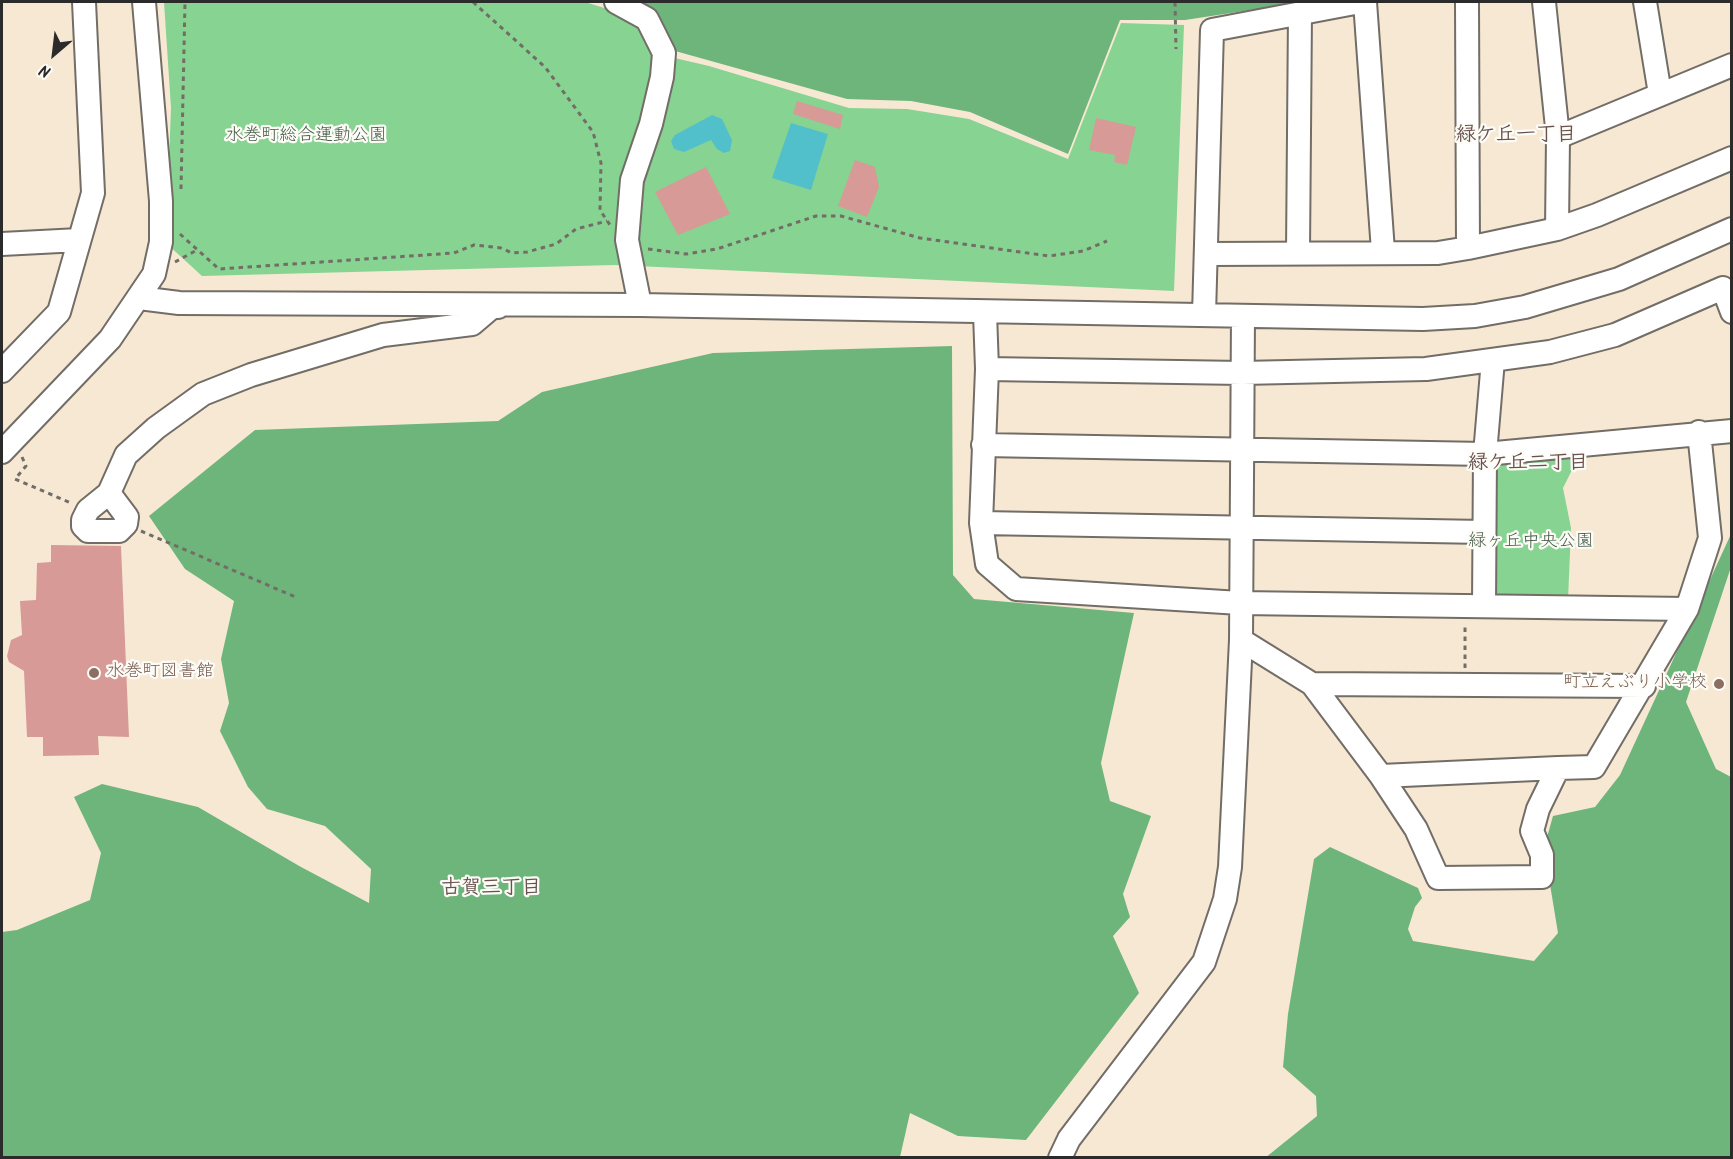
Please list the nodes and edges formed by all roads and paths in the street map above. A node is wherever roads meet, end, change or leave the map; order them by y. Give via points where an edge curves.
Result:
1 (84, 2) edge
2 (144, 2) edge
3 (185, 2) edge
4 (472, 2) edge
5 (616, 2) edge
6 (1176, 2) edge
7 (1360, 2) edge
8 (1365, 2) edge
9 (1467, 2) edge
10 (1544, 2) edge
11 (1645, 2) edge
12 (1300, 13) junction
13 (1176, 49) dead end
14 (1731, 65) edge
15 (1660, 94) junction
16 (1558, 137) junction
17 (1731, 158) edge
18 (180, 200) dead end
19 (607, 221) junction
20 (180, 223) dead end
21 (1557, 229) junction
22 (1731, 229) edge
23 (79, 240) junction
24 (628, 240) junction
25 (1107, 241) dead end
26 (2, 244) edge
27 (1468, 249) junction
28 (197, 250) junction
29 (1383, 251) junction
30 (1298, 252) junction
31 (1208, 254) junction
32 (169, 266) dead end
33 (1727, 287) edge
34 (140, 298) junction
35 (640, 305) junction
36 (512, 307) junction
37 (1731, 312) edge
38 (985, 313) junction
39 (1204, 315) junction
40 (1243, 316) junction
41 (1493, 360) junction
42 (987, 369) junction
43 (2, 371) edge
44 (1242, 373) junction
45 (1731, 431) edge
46 (1699, 432) junction
47 (983, 446) junction
48 (1240, 450) junction
49 (10, 452) edge
50 (1485, 454) junction
51 (109, 493) junction
52 (88, 510) junction
53 (981, 523) junction
54 (126, 524) junction
55 (1242, 527) junction
56 (1484, 532) junction
57 (298, 598) dead end
58 (1240, 603) junction
59 (1474, 607) junction
60 (1687, 609) junction
61 (1241, 640) junction
62 (1312, 684) junction
63 (1464, 685) junction
64 (1644, 686) junction
65 (1558, 768) junction
66 (1382, 776) junction
67 (1060, 1158) edge

1 - 23 street via 93,194
2 - 34 street via 161,231 154,274
3 - 18 path
4 - 19 path via 545,67 593,132 601,163 600,210
5 - 24 street via 646,19 664,53 651,124 632,180
6 - 13 path
7 - 12 street
8 - 29 street
9 - 27 street
10 - 16 street
11 - 15 street
12 - 30 street
12 - 31 street via 1212,30
14 - 15 street
15 - 16 street
16 - 21 street
17 - 21 street via 1597,216
19 - 24 path
19 - 28 path via 576,229 556,244 512,253 474,245 454,253 219,269
20 - 28 path via 180,235
21 - 27 street
22 - 40 street via 1619,279 1525,307 1475,316
23 - 26 street
23 - 43 street via 59,312
24 - 25 path via 654,251 686,254 745,241 816,216 841,216 920,238 1049,256 1083,251
24 - 35 street
27 - 29 street via 1438,253
28 - 32 path
29 - 30 street
30 - 31 street
31 - 39 street
33 - 37 street
33 - 41 street via 1615,335 1550,352
34 - 36 street via 179,303
34 - 49 street via 110,339
35 - 36 street
35 - 38 street
36 - 51 street via 492,307 472,324 383,335 251,375 203,394 126,455
38 - 39 street
38 - 42 street
39 - 40 street
40 - 44 street
41 - 44 street via 1426,369
41 - 50 street
42 - 44 street
42 - 47 street
44 - 48 street
45 - 46 street
46 - 50 street
46 - 60 street via 1710,538
47 - 48 street
47 - 53 street
48 - 50 street
48 - 55 street
49 - 52 path via 26,466 15,479
50 - 56 street
51 - 52 street
51 - 54 street via 127,517
52 - 54 street via 83,526 88,531 119,531
53 - 55 street
53 - 58 street via 987,564 1016,589
54 - 57 path
55 - 56 street
55 - 58 street
56 - 59 street
58 - 59 street
58 - 61 street
59 - 60 street
59 - 63 path
60 - 64 street
61 - 62 street
61 - 67 street via 1230,867 1216,929 1204,962 1069,1139
62 - 63 street
62 - 66 street
63 - 64 street
64 - 65 street via 1594,767
65 - 66 street
65 - 66 street via 1532,831 1542,855 1542,878 1438,878 1416,829

